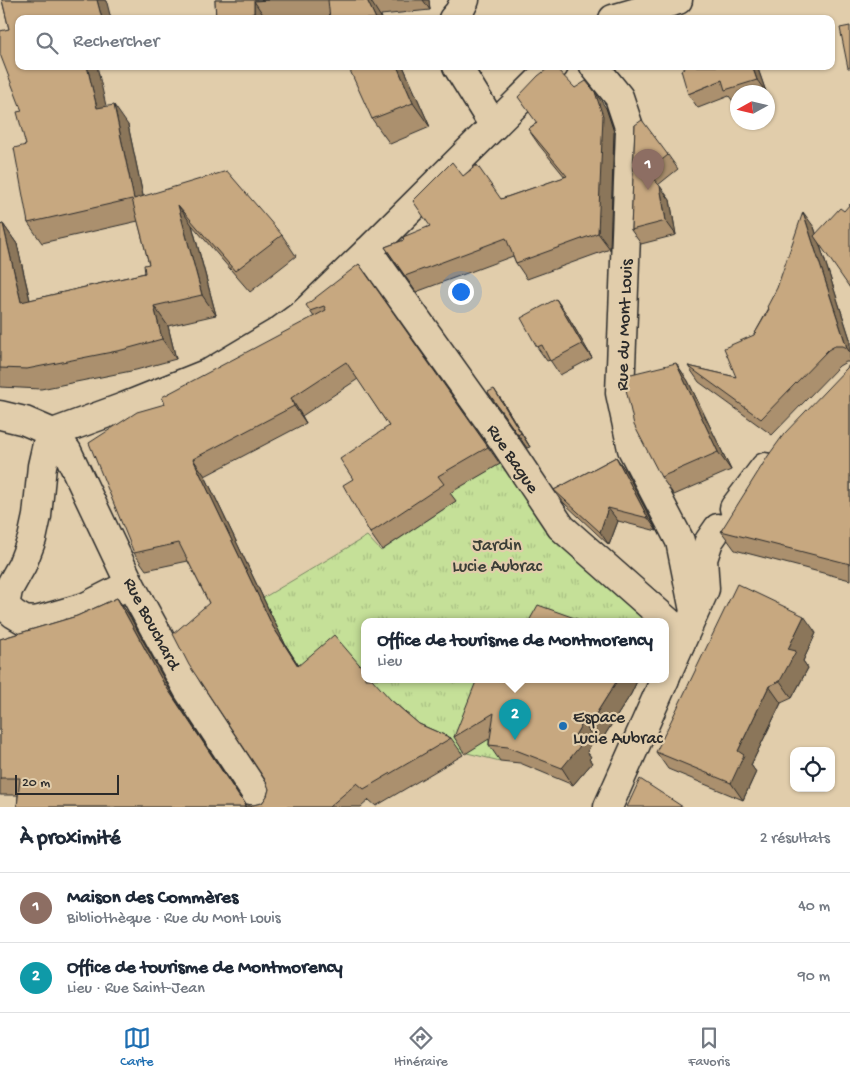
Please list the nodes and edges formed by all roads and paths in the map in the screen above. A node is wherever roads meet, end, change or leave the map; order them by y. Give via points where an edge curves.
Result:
1 (465, 0) edge
2 (678, 0) edge
3 (456, 15) edge
4 (627, 15) edge
5 (459, 70) edge
6 (550, 70) edge
7 (597, 70) edge
8 (494, 126) junction
9 (368, 251) junction
10 (0, 415) edge
11 (53, 433) junction
12 (783, 447) edge
13 (130, 584) junction
14 (699, 600) junction
15 (4, 612) edge
16 (664, 618) edge
17 (669, 622) edge
18 (680, 644) junction
19 (669, 669) edge
20 (663, 683) edge
21 (265, 807) edge
22 (608, 807) edge

1 - 3 street
2 - 4 street
5 - 8 street
6 - 8 street
7 - 14 street, Rue du Mont Louis via 620,97 630,130 620,393 625,422 632,449 680,541
8 - 9 street
9 - 11 street via 304,313 211,372
9 - 16 street, Rue Bague via 561,527
10 - 11 street
11 - 13 street, Rue Bouchard via 67,450
11 - 15 street via 42,466 32,539 8,590
12 - 14 street via 709,541
13 - 15 street via 85,607 36,621
13 - 21 street, Rue Bouchard via 188,690
14 - 18 street
17 - 18 street, Rue Bague
18 - 19 street
20 - 22 street

